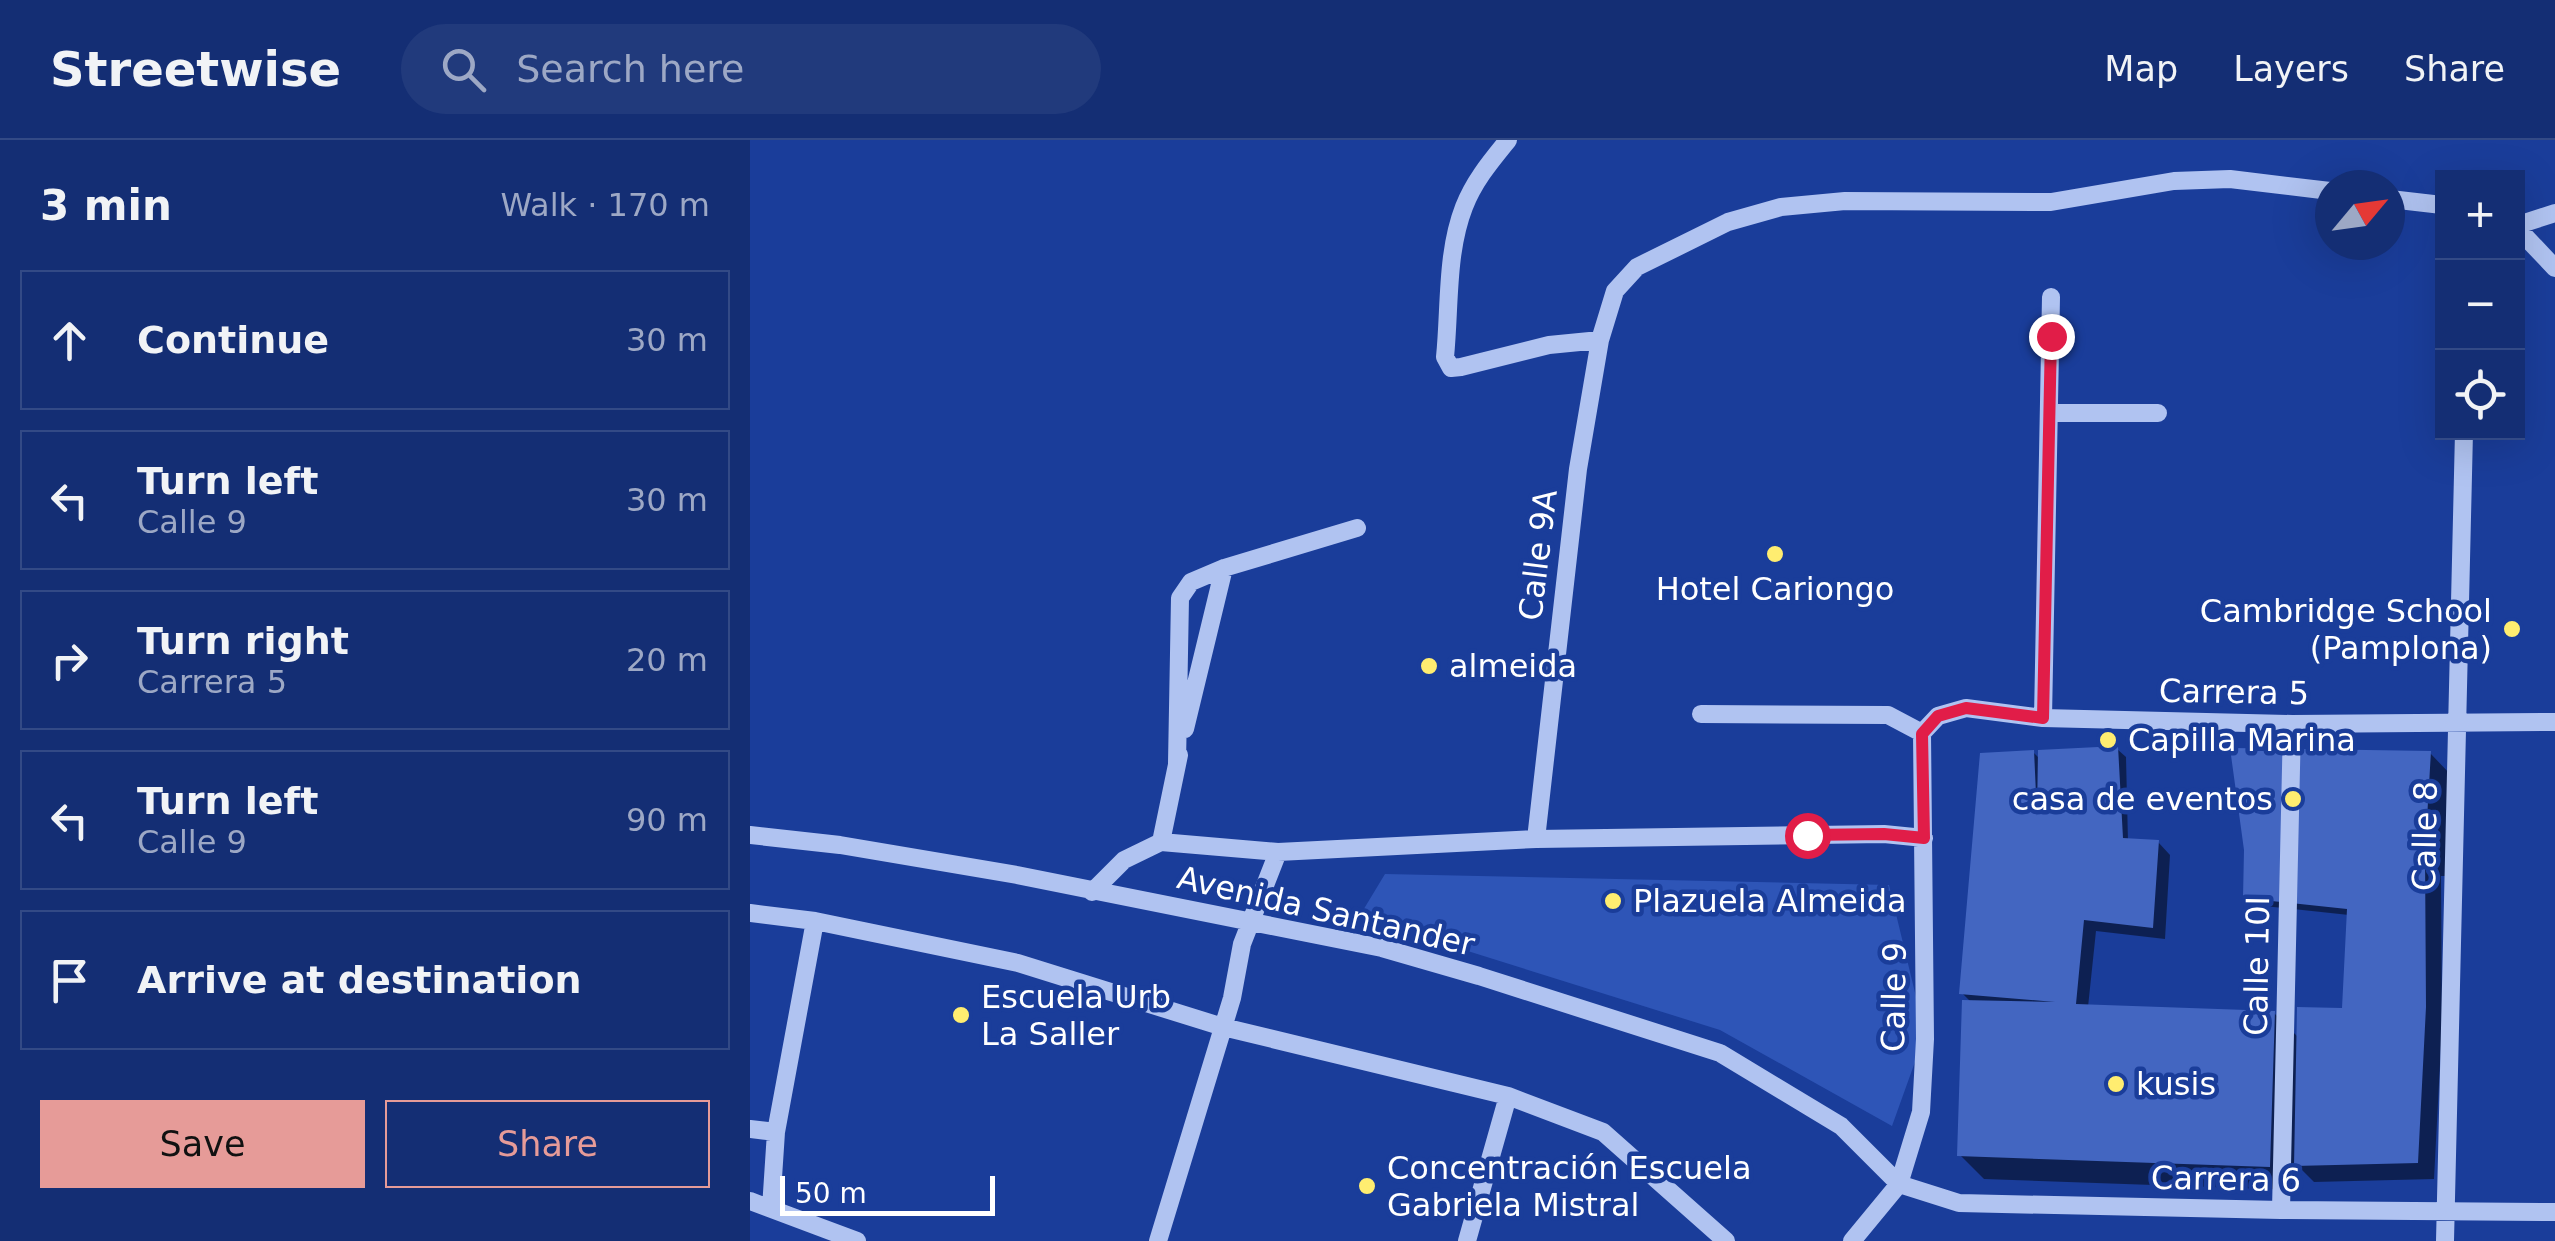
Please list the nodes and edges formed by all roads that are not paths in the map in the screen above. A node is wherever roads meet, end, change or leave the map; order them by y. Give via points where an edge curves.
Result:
1 (1508, 140) edge
2 (2315, 189) edge
3 (2405, 201) edge
4 (2435, 204) edge
5 (2555, 213) edge
6 (2525, 224) edge
7 (2525, 235) edge
8 (2555, 268) edge
9 (2052, 297) dead end
10 (1600, 340) junction
11 (2050, 412) junction
12 (2158, 413) dead end
13 (2464, 440) edge
14 (1357, 528) dead end
15 (1224, 568) junction
16 (1700, 714) dead end
17 (2043, 718) junction
18 (2555, 722) edge
19 (2457, 723) junction
20 (2292, 724) junction
21 (1922, 734) junction
22 (1177, 763) junction
23 (750, 834) edge
24 (1924, 838) junction
25 (1536, 839) junction
26 (1161, 842) junction
27 (1278, 852) junction
28 (1092, 892) junction
29 (750, 913) edge
30 (814, 921) junction
31 (1251, 922) junction
32 (1223, 1026) junction
33 (1508, 1096) junction
34 (750, 1128) edge
35 (776, 1132) junction
36 (1899, 1184) junction
37 (750, 1201) edge
38 (771, 1208) junction
39 (2280, 1210) junction
40 (2447, 1211) junction
41 (2555, 1212) edge
42 (857, 1241) edge
43 (1158, 1241) edge
44 (1468, 1241) edge
45 (1726, 1241) edge
46 (1852, 1241) edge
47 (2445, 1241) edge

1 - 10 street via 1463,209 1444,357 1452,368
2 - 10 street, Calle 9A via 2230,179 2174,181 2051,202 1845,201 1781,208 1728,222 1638,267 1616,291
3 - 4 street
5 - 6 street
7 - 8 street
9 - 11 street
10 - 25 street, Calle 9A via 1578,469
11 - 12 street
11 - 17 street
13 - 19 street, Calle 8
14 - 15 street
15 - 22 street
15 - 22 street via 1192,582 1180,598
16 - 21 street via 1888,714
17 - 20 street, Carrera 5
17 - 21 street, Carrera 5 via 1966,708 1938,716
18 - 19 street, Carrera 5
19 - 20 street, Carrera 5
19 - 40 street, Calle 8
20 - 39 street, Calle 10I
21 - 24 street, Calle 9
22 - 26 street
23 - 28 street, Avenida Santander via 1018,874
24 - 25 street
24 - 36 street, Calle 9 via 1921,1112
25 - 27 street
26 - 27 street
26 - 28 street via 1124,860
27 - 31 street
28 - 31 street, Avenida Santander
29 - 30 street
30 - 32 street via 1018,964
30 - 35 street
31 - 32 street
31 - 36 street, Avenida Santander via 1382,948 1720,1054 1841,1126
32 - 33 street
32 - 43 street
33 - 44 street
33 - 45 street via 1602,1132
34 - 35 street
35 - 38 street
36 - 39 street, Carrera 6 via 1959,1202
36 - 46 street, Calle 9
37 - 38 street
38 - 42 street
39 - 40 street, Carrera 6
40 - 41 street, Carrera 6
40 - 47 street, Calle 8

